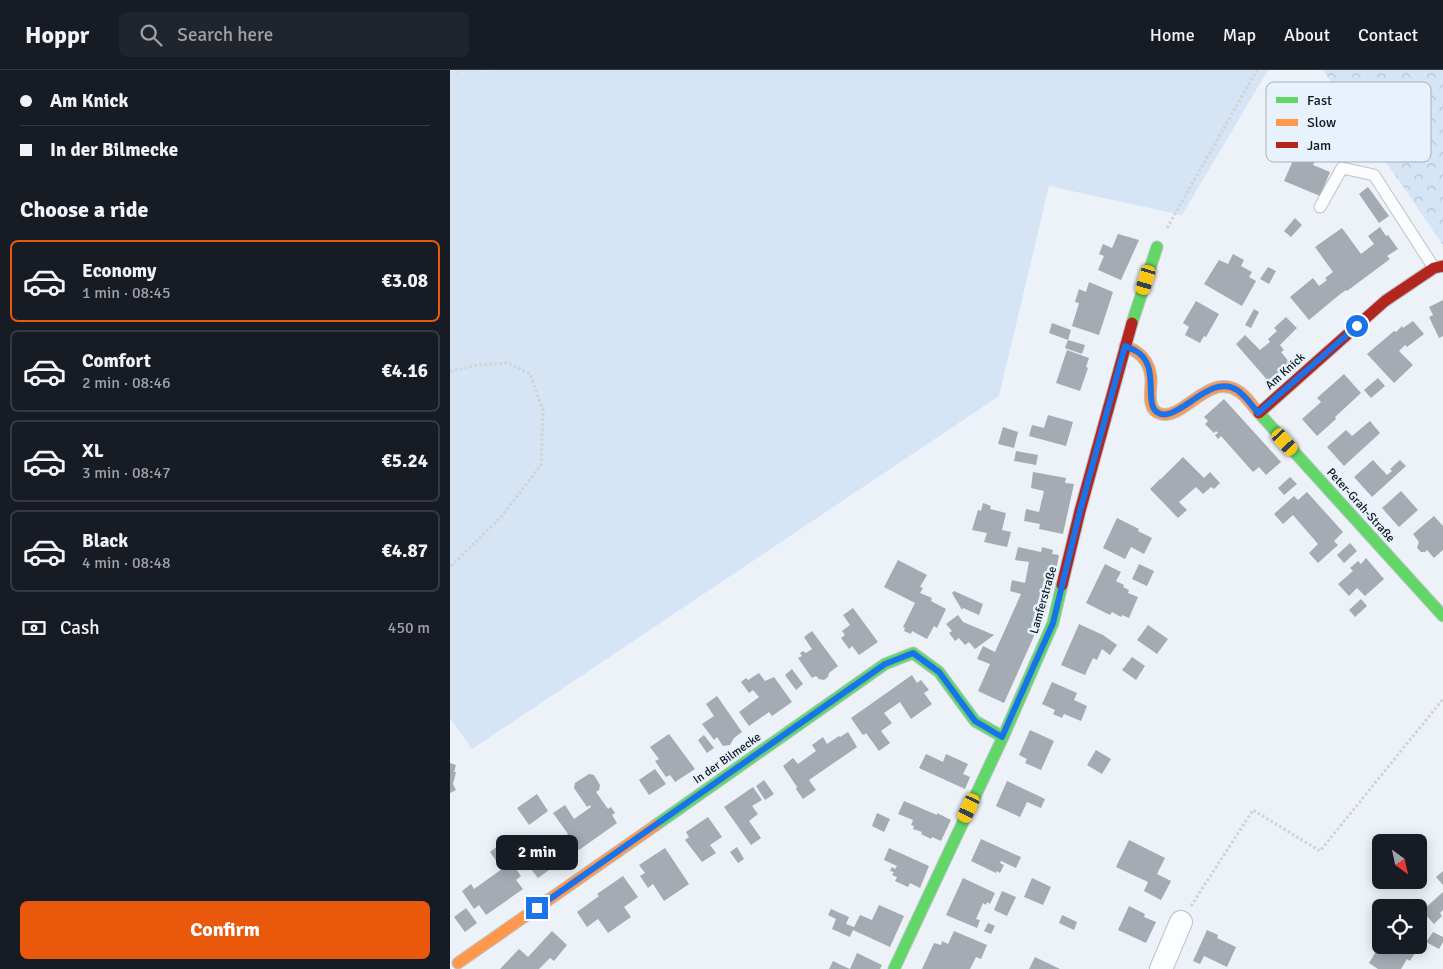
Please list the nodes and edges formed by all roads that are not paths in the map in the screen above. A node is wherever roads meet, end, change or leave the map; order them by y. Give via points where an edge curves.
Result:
1 (1320, 206) dead end
2 (1157, 247) road end
3 (1438, 267) edge
4 (1125, 346) junction
5 (1258, 413) junction
6 (1443, 616) edge
7 (1002, 737) junction
8 (1181, 922) road end
9 (457, 962) edge
10 (894, 969) edge
11 (1161, 969) edge

1 - 3 lane via 1342,168 1374,175
2 - 4 street, Lamferstraße
3 - 5 street, Am Knick via 1385,301
4 - 5 street via 1136,350 1146,362 1154,411 1170,414 1213,388 1224,386 1236,389
4 - 7 street, Lamferstraße via 1053,623
5 - 6 street, Peter-Grah-Straße
7 - 9 street, In der Bilmecke via 975,721 939,672 913,653 885,664
7 - 10 street, Lamferstraße
8 - 11 street

